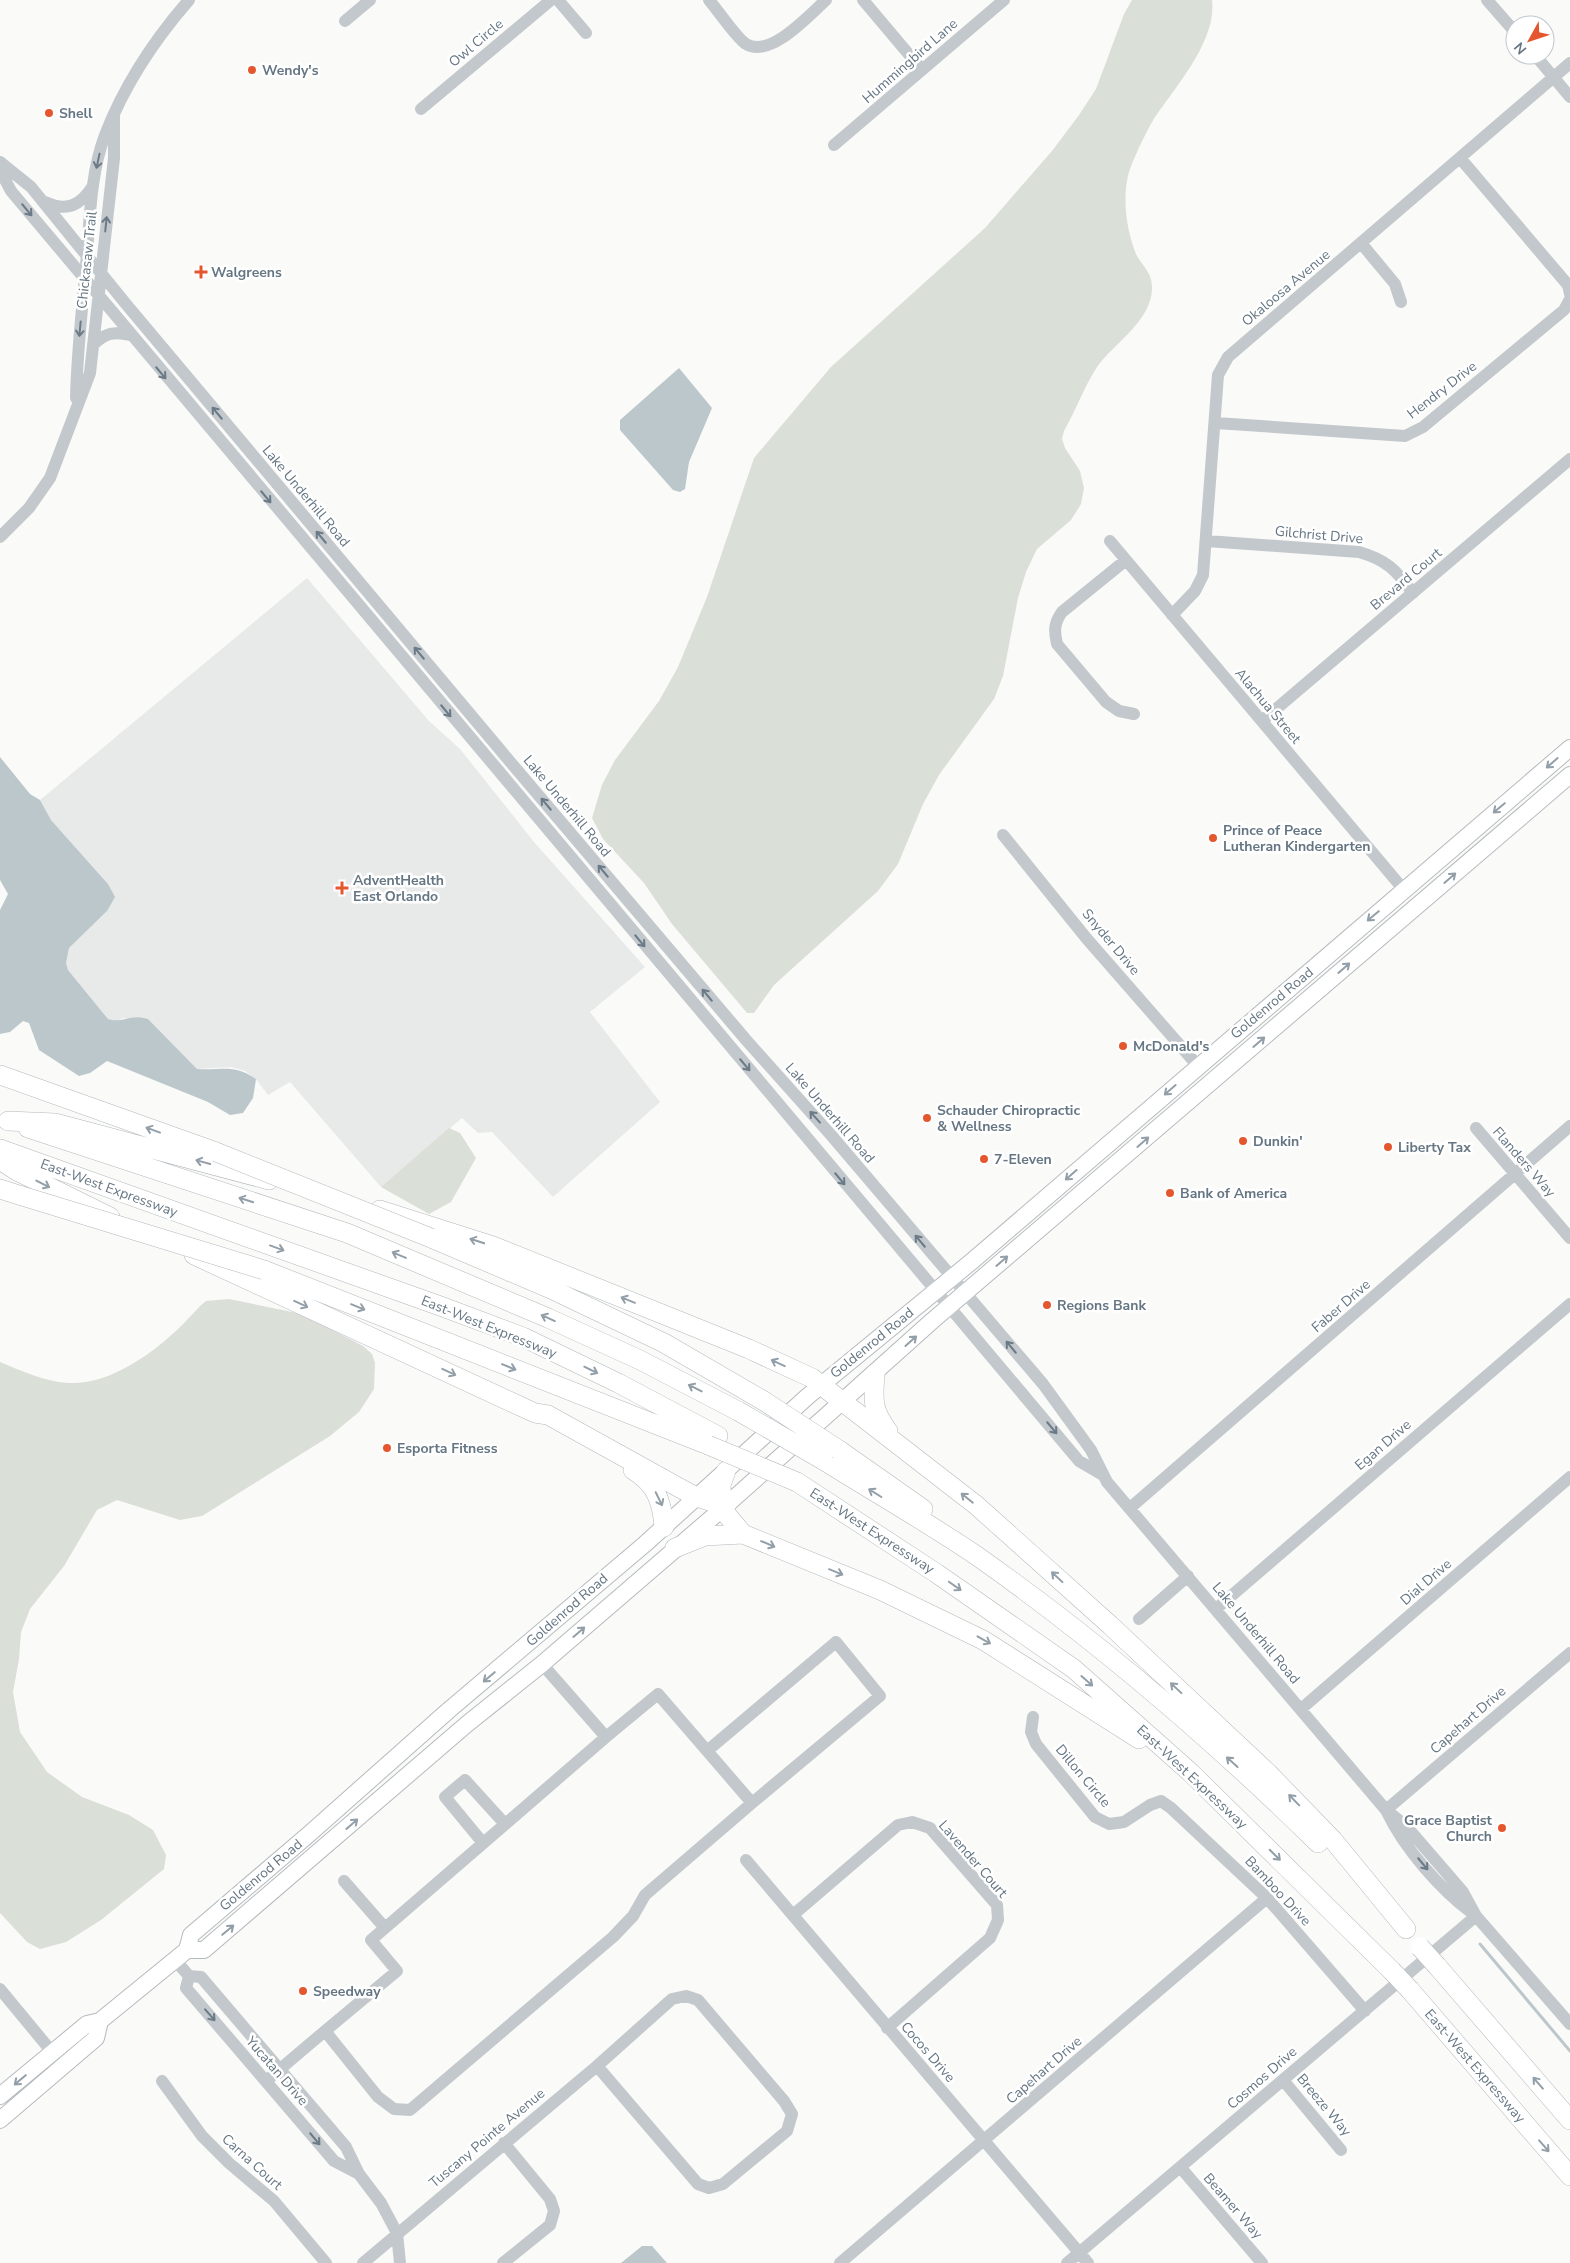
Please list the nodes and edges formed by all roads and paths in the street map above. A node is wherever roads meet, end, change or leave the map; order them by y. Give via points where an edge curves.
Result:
1 (189, 0) edge
2 (370, 0) edge
3 (551, 0) edge
4 (558, 0) edge
5 (709, 0) edge
6 (826, 0) edge
7 (863, 0) edge
8 (1004, 0) edge
9 (1488, 0) edge
10 (1505, 20) edge
11 (345, 21) dead end
12 (586, 33) dead end
13 (1570, 63) edge
14 (1544, 65) edge
15 (922, 70) junction
16 (1554, 77) junction
17 (1570, 97) edge
18 (421, 109) dead end
19 (114, 116) junction
20 (834, 145) dead end
21 (1460, 158) junction
22 (0, 162) edge
23 (0, 170) edge
24 (93, 186) junction
25 (43, 202) junction
26 (1361, 243) junction
27 (87, 255) junction
28 (101, 273) junction
29 (84, 280) junction
30 (1570, 294) edge
31 (98, 298) junction
32 (1570, 298) edge
33 (1401, 302) dead end
34 (130, 335) junction
35 (93, 345) junction
36 (76, 404) junction
37 (1216, 423) junction
38 (1570, 459) edge
39 (0, 537) edge
40 (1207, 541) junction
41 (1110, 542) dead end
42 (316, 557) junction
43 (1126, 560) junction
44 (352, 574) junction
45 (1413, 593) junction
46 (1172, 615) junction
47 (403, 660) junction
48 (442, 680) junction
49 (1134, 714) dead end
50 (1262, 721) junction
51 (1570, 748) edge
52 (1570, 775) edge
53 (1003, 835) dead end
54 (1463, 839) junction
55 (617, 888) junction
56 (1404, 890) junction
57 (600, 893) junction
58 (1428, 896) junction
59 (609, 904) junction
60 (1373, 944) junction
61 (1276, 1000) junction
62 (1234, 1063) junction
63 (1198, 1066) junction
64 (0, 1075) edge
65 (1169, 1119) junction
66 (4, 1120) edge
67 (1570, 1126) edge
68 (1476, 1128) dead end
69 (0, 1149) edge
70 (0, 1160) edge
71 (1515, 1174) junction
72 (0, 1188) edge
73 (1570, 1238) edge
74 (952, 1278) junction
75 (935, 1292) junction
76 (965, 1293) junction
77 (1570, 1304) edge
78 (949, 1307) junction
79 (875, 1374) junction
80 (821, 1385) junction
81 (842, 1402) junction
82 (535, 1413) junction
83 (894, 1440) junction
84 (713, 1441) junction
85 (831, 1455) junction
86 (726, 1470) junction
87 (1102, 1475) junction
88 (1570, 1477) edge
89 (696, 1497) junction
90 (724, 1505) junction
91 (1130, 1508) junction
92 (664, 1526) junction
93 (743, 1534) junction
94 (675, 1548) junction
95 (1188, 1576) junction
96 (1216, 1609) junction
97 (1139, 1619) dead end
98 (554, 1621) junction
99 (526, 1645) junction
100 (1570, 1653) edge
101 (542, 1664) junction
102 (508, 1691) junction
103 (1301, 1709) junction
104 (1033, 1717) dead end
105 (606, 1737) junction
106 (707, 1751) junction
107 (1190, 1772) junction
108 (1161, 1801) joint
109 (752, 1803) junction
110 (1386, 1810) junction
111 (505, 1824) junction
112 (483, 1843) junction
113 (746, 1860) dead end
114 (344, 1881) dead end
115 (1266, 1898) junction
116 (793, 1914) junction
117 (1476, 1916) junction
118 (385, 1928) junction
119 (1406, 1928) junction
120 (181, 1955) junction
121 (189, 1976) junction
122 (0, 1989) edge
123 (1365, 2011) junction
124 (100, 2021) junction
125 (1570, 2024) edge
126 (887, 2028) junction
127 (325, 2031) junction
128 (77, 2032) junction
129 (52, 2052) junction
130 (597, 2066) junction
131 (280, 2070) junction
132 (1283, 2080) junction
133 (162, 2081) dead end
134 (266, 2081) junction
135 (42, 2085) junction
136 (0, 2096) edge
137 (0, 2120) edge
138 (1570, 2120) edge
139 (985, 2140) junction
140 (504, 2143) junction
141 (1341, 2150) dead end
142 (1181, 2168) junction
143 (359, 2174) junction
144 (1570, 2176) edge
145 (397, 2233) junction
146 (1079, 2253) junction
147 (326, 2263) edge
148 (363, 2263) edge
149 (400, 2263) edge
150 (503, 2263) edge
151 (840, 2263) edge
152 (1067, 2263) edge
153 (1088, 2263) edge
154 (1262, 2263) edge

1 - 19 street, Chickasaw Trail via 148,52
2 - 11 street
3 - 18 street, Owl Circle
4 - 12 street
5 - 6 street via 746,44 759,48 775,44
7 - 15 street
8 - 15 street, Hummingbird Lane
9 - 10 street
13 - 16 street, Okaloosa Avenue
14 - 16 street
15 - 20 street, Hummingbird Lane
16 - 17 street
16 - 21 street, Okaloosa Avenue
19 -> 24 street, Chickasaw Trail via 105,135
28 -> 19 street, Chickasaw Trail via 114,158
21 - 26 street, Okaloosa Avenue
21 - 30 street via 1568,285
22 - 25 street, Lake Underhill Road via 32,187
23 -> 29 street, Lake Underhill Road via 11,192
24 - 25 street via 75,206 60,207
24 - 27 street, Chickasaw Trail
25 - 27 street, Lake Underhill Road
26 - 33 street via 1395,284
26 - 37 street, Okaloosa Avenue via 1228,357 1218,375
27 - 28 street, Lake Underhill Road
27 - 29 street, Chickasaw Trail
28 - 31 street, Chickasaw Trail
44 -> 28 street, Lake Underhill Road
29 - 31 street, Lake Underhill Road
29 -> 36 street, Chickasaw Trail
31 - 34 street, Lake Underhill Road
31 - 35 street, Chickasaw Trail
32 - 37 street, Hendry Drive via 1564,310 1423,427 1405,436
34 - 35 street via 106,334
34 -> 42 street, Lake Underhill Road
35 - 36 street, Chickasaw Trail via 90,372
36 - 39 street, Chickasaw Trail via 62,449 43,490
37 - 40 street, Okaloosa Avenue
38 - 45 street, Brevard Court
40 - 45 street, Gilchrist Drive via 1359,552 1380,558
40 - 46 street, Okaloosa Avenue via 1204,575 1195,591
41 - 43 street, Alachua Street
42 - 44 street via 332,561
42 - 47 street, Lake Underhill Road
43 - 46 street, Alachua Street
43 - 49 street via 1062,612 1054,633 1057,644 1106,702
48 -> 44 street, Lake Underhill Road
45 - 50 street, Brevard Court
46 - 50 street, Alachua Street
47 - 48 street
47 -> 57 street, Lake Underhill Road
55 -> 48 street, Lake Underhill Road
50 - 56 street, Alachua Street
51 -> 54 main road, Goldenrod Road
58 -> 52 main road, Goldenrod Road
53 - 63 street, Snyder Drive
54 - 56 main road, Goldenrod Road
54 - 58 main road via 1450,861 1430,879 1426,888
55 - 57 street
55 - 59 street
74 -> 55 street, Lake Underhill Road
56 - 60 main road via 1399,912 1384,924
56 -> 61 main road, Goldenrod Road
57 - 59 street, Lake Underhill Road
58 - 60 main road, Goldenrod Road
59 -> 75 street, Lake Underhill Road
62 -> 60 main road, Goldenrod Road
61 - 62 main road via 1278,1009 1239,1042
61 - 63 main road, Goldenrod Road
62 - 65 main road, Goldenrod Road
63 - 65 main road via 1194,1088 1179,1100
63 -> 74 main road, Goldenrod Road
85 -> 64 highway, bridge via 764,1401 664,1343 551,1289 216,1152
76 -> 65 main road, Goldenrod Road
80 -> 66 highway via 749,1349 483,1243 400,1216 56,1123
85 -> 66 highway, bridge via 640,1360 347,1233
67 - 71 street, Faber Drive
68 - 71 street, Flanders Way
69 -> 84 highway, East-West Expressway via 523,1337 618,1383
70 -> 82 highway via 91,1208
71 - 73 street, Flanders Way
71 - 91 street, Faber Drive
72 -> 84 highway, bridge via 264,1270
74 - 75 main road, Goldenrod Road
74 - 76 street, Lake Underhill Road
75 - 78 street, Lake Underhill Road
75 - 80 main road, Goldenrod Road
76 - 78 main road, Goldenrod Road
87 -> 76 street, Lake Underhill Road via 1091,1450 1068,1417
77 - 96 street, Egan Drive
79 -> 78 main road, Goldenrod Road
78 -> 87 street, Lake Underhill Road via 1079,1461
79 - 81 main road, Goldenrod Road
79 - 83 highway via 875,1412
80 - 81 highway
80 - 86 main road, Goldenrod Road
81 - 83 highway
81 - 90 main road, Goldenrod Road
82 - 89 highway via 548,1415
82 -> 92 highway via 645,1477 662,1504
119 -> 83 highway via 1333,1840 1269,1774 1048,1568
84 -> 107 highway, East-West Expressway, bridge via 797,1482 936,1573 1074,1669
119 -> 85 highway via 1268,1794 1144,1684 976,1556
86 - 89 main road, Goldenrod Road
86 - 90 highway via 721,1485
87 - 91 street, Lake Underhill Road
88 - 103 street, Dial Drive
89 - 90 highway
89 - 92 main road, Goldenrod Road
90 - 93 highway
90 - 94 main road, Goldenrod Road
91 - 95 street, Lake Underhill Road
92 - 98 main road, Goldenrod Road
93 - 94 highway via 705,1536
93 -> 107 highway via 880,1590 983,1640
101 -> 94 main road, Goldenrod Road
95 - 96 street, Lake Underhill Road
95 - 97 street
96 - 103 street, Lake Underhill Road
98 - 99 main road, Goldenrod Road
98 - 101 main road via 540,1648
99 - 102 main road via 526,1656 510,1679
99 -> 120 main road, Goldenrod Road via 191,1935
100 - 110 street, Capehart Drive
101 - 102 main road, Goldenrod Road
101 - 105 street
120 -> 102 main road, Goldenrod Road via 204,1950
103 - 110 street, Lake Underhill Road
104 - 108 street, Dillon Circle via 1031,1732 1036,1744 1095,1817 1109,1824 1124,1822 1150,1804
105 - 106 street via 658,1694
105 - 111 street
106 - 109 street
106 - 109 street via 836,1642 880,1696
107 -> 144 highway, East-West Expressway, bridge via 1410,1990
108 - 115 street, Bamboo Drive
109 - 127 street via 645,1895 633,1916 613,1938 410,2110 394,2109 378,2097
110 - 117 street, Lake Underhill Road via 1397,1834 1453,1899
111 - 112 street
111 - 112 street via 466,1780 445,1797
112 - 118 street
113 - 116 street, Cocos Drive
114 - 118 street
115 - 123 street, Bamboo Drive
115 - 139 street, Capehart Drive
116 - 126 street, Cocos Drive
116 - 126 street, Lavender Court via 898,1826 912,1822 930,1828 997,1905 998,1920 990,1938
117 - 123 street, Cosmos Drive
117 - 125 street, Lake Underhill Road
118 - 127 street via 372,1940 397,1971
138 -> 119 highway, bridge
120 - 121 street, Yucatan Drive
120 - 124 main road, Goldenrod Road
121 - 131 street, Yucatan Drive via 201,1977
121 -> 134 street, Yucatan Drive via 186,1988
122 - 129 street
123 - 132 street, Cosmos Drive
124 - 128 main road, Goldenrod Road via 87,2024
124 - 135 main road, Goldenrod Road via 96,2038
126 - 139 street, Cocos Drive
127 - 131 street
128 - 129 main road, Goldenrod Road
128 - 135 main road via 74,2047 44,2072 40,2080
129 -> 136 main road, Goldenrod Road
130 - 130 street, Tuscany Pointe Avenue via 672,1999 686,1996 698,2000 792,2114 787,2131 723,2184 710,2188 698,2184
130 - 140 street, Tuscany Pointe Avenue
131 - 134 street
131 - 143 street, Yucatan Drive via 346,2147
132 - 141 street, Breeze Way
132 - 142 street, Cosmos Drive
133 - 147 street, Carna Court via 202,2136 274,2201
134 -> 143 street, Yucatan Drive via 334,2161
135 - 137 main road, Goldenrod Road
139 - 146 street, Cocos Drive
139 - 151 street, Capehart Drive
140 - 145 street, Tuscany Pointe Avenue
140 - 150 street via 550,2199 554,2211 550,2226
142 - 146 street, Cosmos Drive
142 - 154 street, Beamer Way
143 - 145 street, Yucatan Drive via 381,2203
145 - 148 street, Tuscany Pointe Avenue
145 - 149 street, Yucatan Drive
146 - 152 street, Cosmos Drive
146 - 153 street, Cocos Drive

